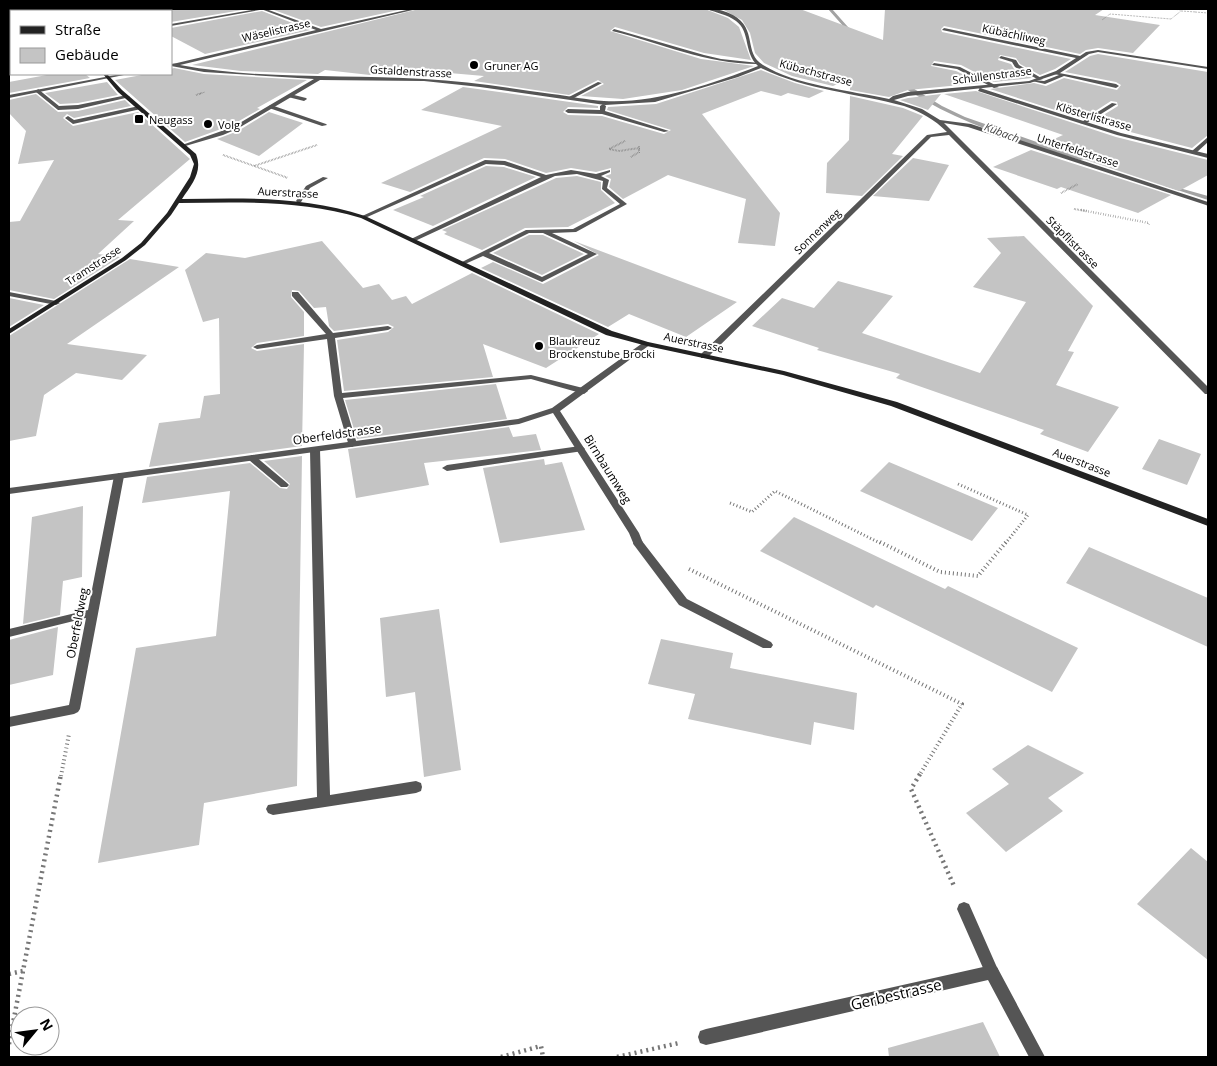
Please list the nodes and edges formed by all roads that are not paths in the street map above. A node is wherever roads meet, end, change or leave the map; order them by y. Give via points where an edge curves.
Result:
1 (263, 9) edge
2 (414, 9) edge
3 (709, 9) edge
4 (172, 25) edge
5 (944, 29) dead end
6 (319, 30) junction
7 (614, 30) dead end
8 (1001, 57) dead end
9 (1081, 58) junction
10 (934, 64) dead end
11 (172, 65) edge
12 (759, 65) junction
13 (1208, 68) edge
14 (1056, 73) junction
15 (1064, 75) junction
16 (107, 76) edge
17 (319, 78) junction
18 (1041, 79) junction
19 (1034, 81) junction
20 (600, 83) dead end
21 (1116, 86) dead end
22 (996, 87) junction
23 (976, 89) junction
24 (38, 91) junction
25 (290, 96) junction
26 (9, 97) edge
27 (127, 97) junction
28 (570, 98) junction
29 (304, 99) dead end
30 (891, 100) junction
31 (1114, 104) dead end
32 (270, 107) junction
33 (139, 108) junction
34 (920, 110) joint
35 (568, 111) dead end
36 (68, 118) dead end
37 (939, 121) junction
38 (1083, 123) junction
39 (324, 125) dead end
40 (666, 131) dead end
41 (950, 133) junction
42 (1208, 140) edge
43 (184, 146) junction
44 (1194, 152) junction
45 (1208, 156) edge
46 (608, 171) dead end
47 (546, 176) junction
48 (596, 176) junction
49 (325, 178) dead end
50 (178, 201) junction
51 (299, 201) junction
52 (1208, 204) edge
53 (363, 217) junction
54 (543, 231) junction
55 (414, 240) junction
56 (484, 253) junction
57 (463, 263) junction
58 (9, 294) edge
59 (295, 294) dead end
60 (56, 303) junction
61 (388, 328) dead end
62 (9, 332) edge
63 (331, 336) junction
64 (647, 344) junction
65 (257, 347) dead end
66 (704, 356) junction
67 (584, 391) junction
68 (1208, 392) edge
69 (338, 396) junction
70 (556, 410) junction
71 (352, 444) junction
72 (580, 449) junction
73 (315, 450) junction
74 (252, 458) junction
75 (447, 468) dead end
76 (119, 476) junction
77 (284, 485) dead end
78 (9, 491) edge
79 (1208, 523) edge
80 (92, 613) junction
81 (9, 633) edge
82 (767, 645) dead end
83 (9, 722) edge
84 (416, 787) dead end
85 (324, 802) junction
86 (273, 810) dead end
87 (964, 909) road end
88 (992, 972) junction
89 (706, 1037) road end
90 (1037, 1057) edge

1 - 4 street
1 - 6 street
2 - 6 street, Wäselistrasse
3 - 12 street via 741,21
5 - 9 street, Kübächliweg
6 - 11 street, Wäselistrasse
7 - 12 street, Kübachstrasse via 723,62
8 - 18 street via 1014,61 1016,66
9 - 13 street, Schüllenstrasse via 1092,52 1105,51
9 - 14 street, Schüllenstrasse
10 - 22 street via 956,66
11 - 17 street, Gstaldenstrasse via 204,72
12 - 28 street, Gstaldenstrasse via 736,76 655,100 605,103
12 - 30 street, Kübachstrasse via 800,80
14 - 15 street
14 - 18 street, Schüllenstrasse
15 - 19 street via 1045,83
15 - 21 street
16 - 24 street
16 - 27 main road
17 - 25 street
17 - 28 street, Gstaldenstrasse via 424,80
18 - 19 street, Schüllenstrasse
19 - 22 street, Schüllenstrasse
20 - 28 street
22 - 23 street, Schüllenstrasse
23 - 30 street, Schüllenstrasse via 908,94
23 - 38 street, Klösterlistrasse
24 - 26 street
24 - 27 street via 58,108
25 - 29 street
25 - 32 street
27 - 33 main road
30 - 34 street, Kübachstrasse
31 - 38 street
32 - 39 street
32 - 43 street via 221,134
33 - 36 street via 73,122
33 - 43 main road
34 - 37 street, Stäpflistrasse
35 - 40 street via 603,109
37 - 41 street, Stäpflistrasse
37 - 52 street, Unterfeldstrasse via 970,125
38 - 44 street, Klösterlistrasse
41 - 66 street, Sonnenweg via 929,136
41 - 68 street, Stäpflistrasse
42 - 44 street
43 - 50 main road via 193,154 197,164
44 - 45 street, Klösterlistrasse
46 - 48 street
47 - 48 street via 581,171
47 - 53 street via 505,163 485,162
47 - 55 street
48 - 54 street via 606,180 604,188 624,204 574,231
49 - 51 street via 308,187
50 - 51 main road, Auerstrasse
50 - 60 main road, Tramstrasse via 143,244
51 - 53 main road, Auerstrasse via 340,208
53 - 55 main road, Auerstrasse
54 - 56 street via 528,231
54 - 56 street via 594,254 542,280
55 - 57 main road, Auerstrasse
56 - 57 street
57 - 64 main road, Auerstrasse via 609,333
58 - 60 street
59 - 63 street
60 - 62 main road, Tramstrasse
61 - 63 street
63 - 65 street
63 - 69 street
64 - 66 main road, Auerstrasse
64 - 67 street, Oberfeldstrasse
66 - 79 main road, Auerstrasse via 784,373 894,404
67 - 69 street via 531,377
67 - 70 street, Oberfeldstrasse
69 - 71 street
70 - 71 street, Oberfeldstrasse via 519,420
70 - 72 street, Birnbaumweg
71 - 73 street, Oberfeldstrasse
72 - 75 street
72 - 82 street, Birnbaumweg via 638,543 683,602
73 - 74 street, Oberfeldstrasse
73 - 85 street
74 - 76 street, Oberfeldstrasse
74 - 77 street
76 - 78 street, Oberfeldstrasse
76 - 80 street, Oberfeldweg
80 - 81 street
80 - 83 street, Oberfeldweg via 74,709
84 - 85 street
85 - 86 street
87 - 88 street
88 - 89 street, Gerbestrasse
88 - 90 street

